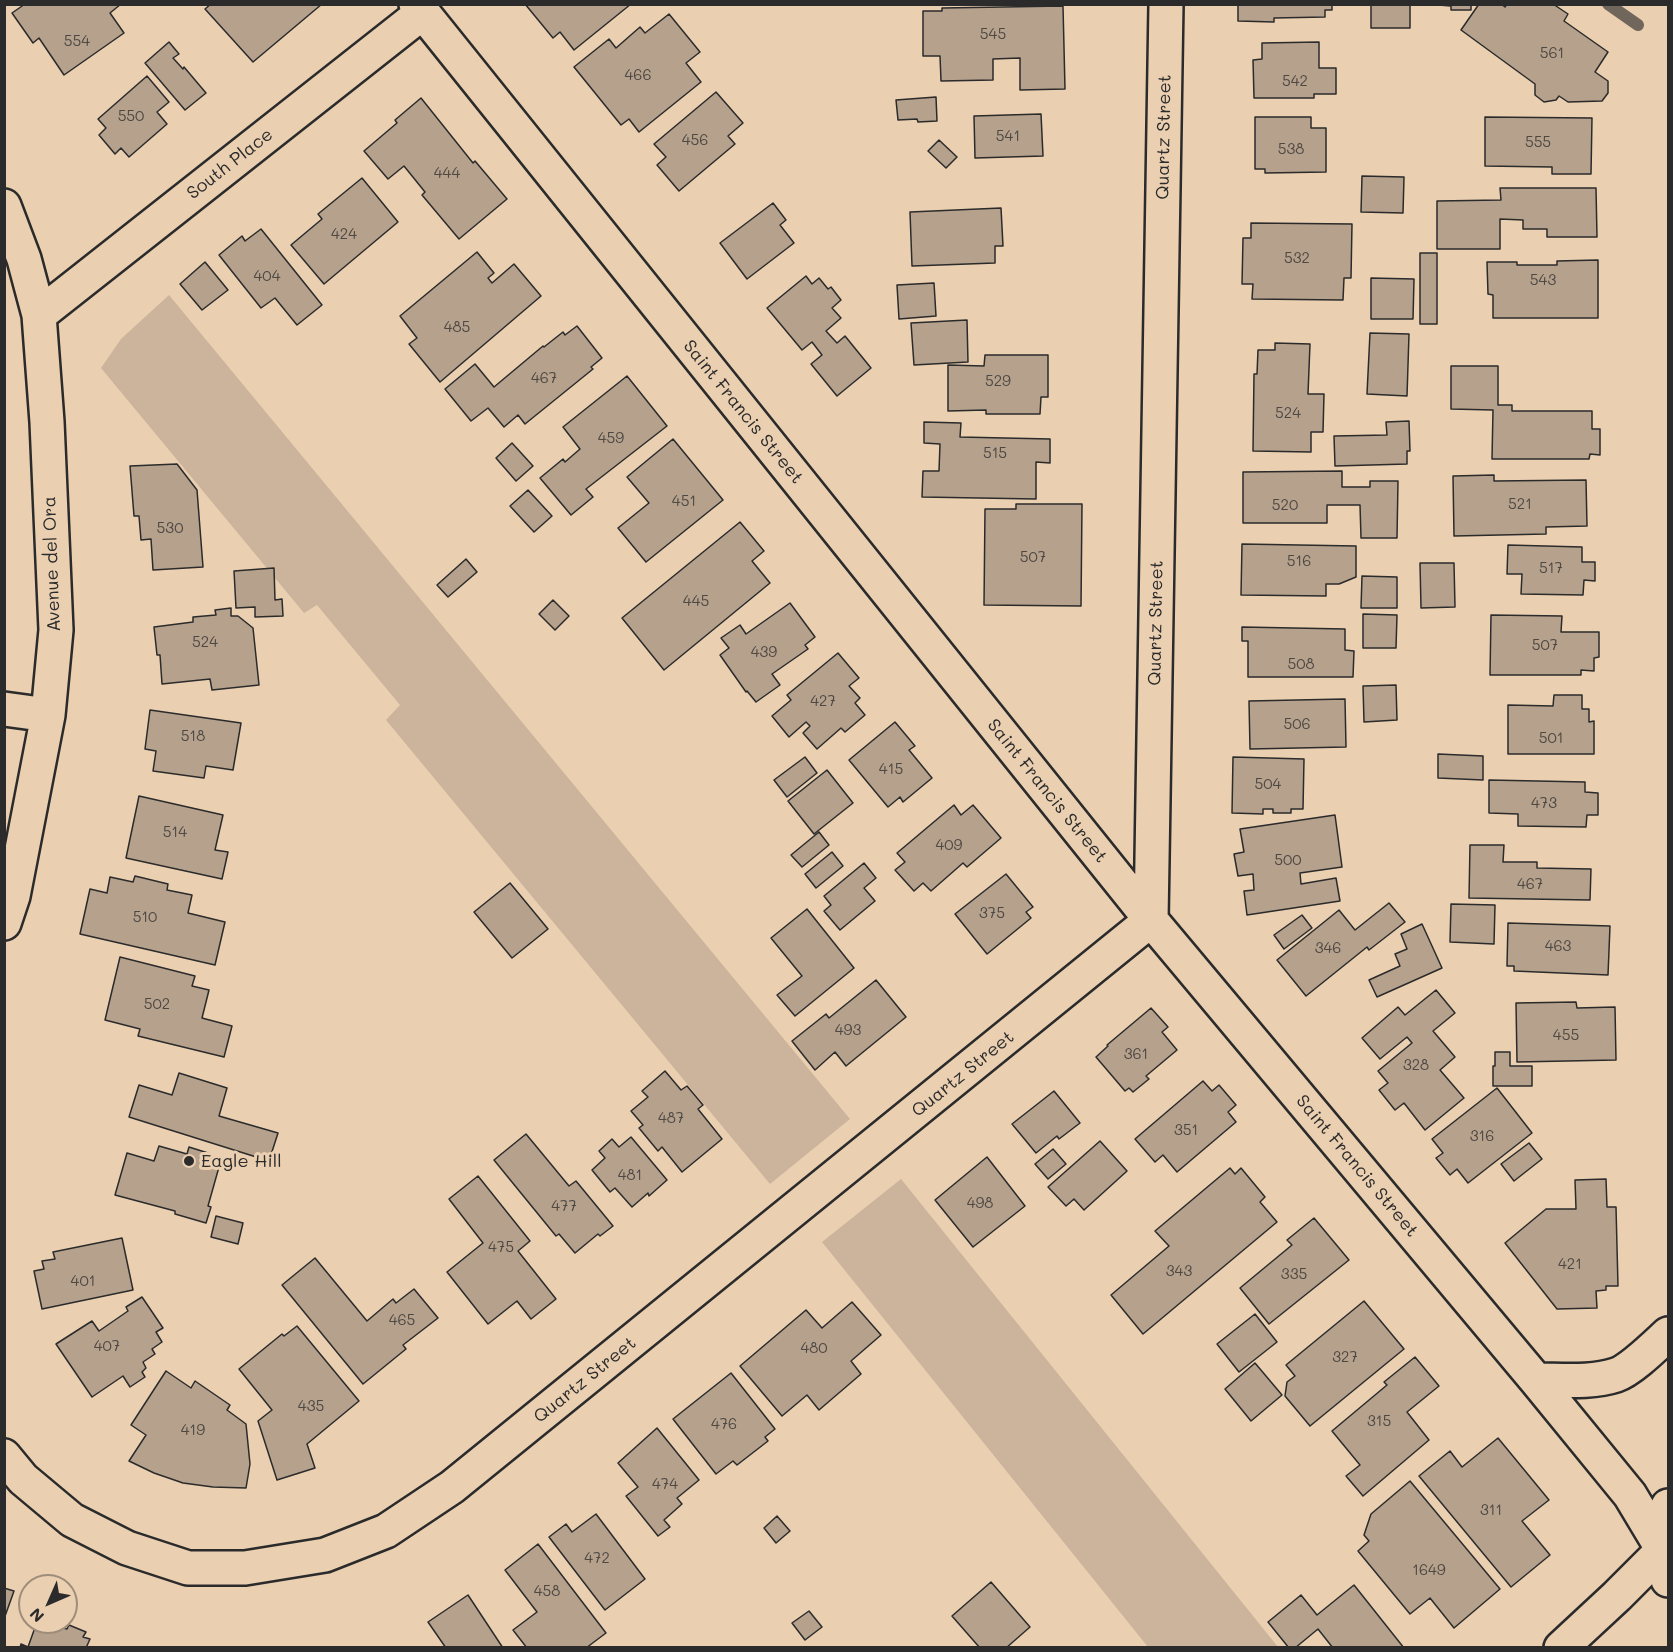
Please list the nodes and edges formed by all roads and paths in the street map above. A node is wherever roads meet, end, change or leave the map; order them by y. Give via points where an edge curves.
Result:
1 (1166, 4) edge
2 (419, 8) edge
3 (4, 206) edge
4 (39, 315) junction
5 (4, 709) edge
6 (48, 715) junction
7 (1151, 920) junction
8 (4, 923) edge
9 (1668, 1334) edge
10 (1536, 1380) junction
11 (4, 1456) edge
12 (1668, 1506) edge
13 (1666, 1565) edge
14 (1561, 1647) edge

1 - 7 street, Quartz Street
2 - 4 street, South Place
2 - 7 street, Saint Francis Street
3 - 4 street, Avenue del Ora
4 - 6 street, Avenue del Ora via 56,630
5 - 6 street
6 - 8 street, Avenue del Ora via 13,896
7 - 10 street, Saint Francis Street
7 - 11 street, Quartz Street via 452,1487 386,1531 325,1555 245,1568 188,1568 127,1548 72,1520 23,1479
9 - 10 street via 1618,1375
10 - 13 street, Saint Francis Street via 1630,1495
12 - 13 street
13 - 14 street via 1617,1596

